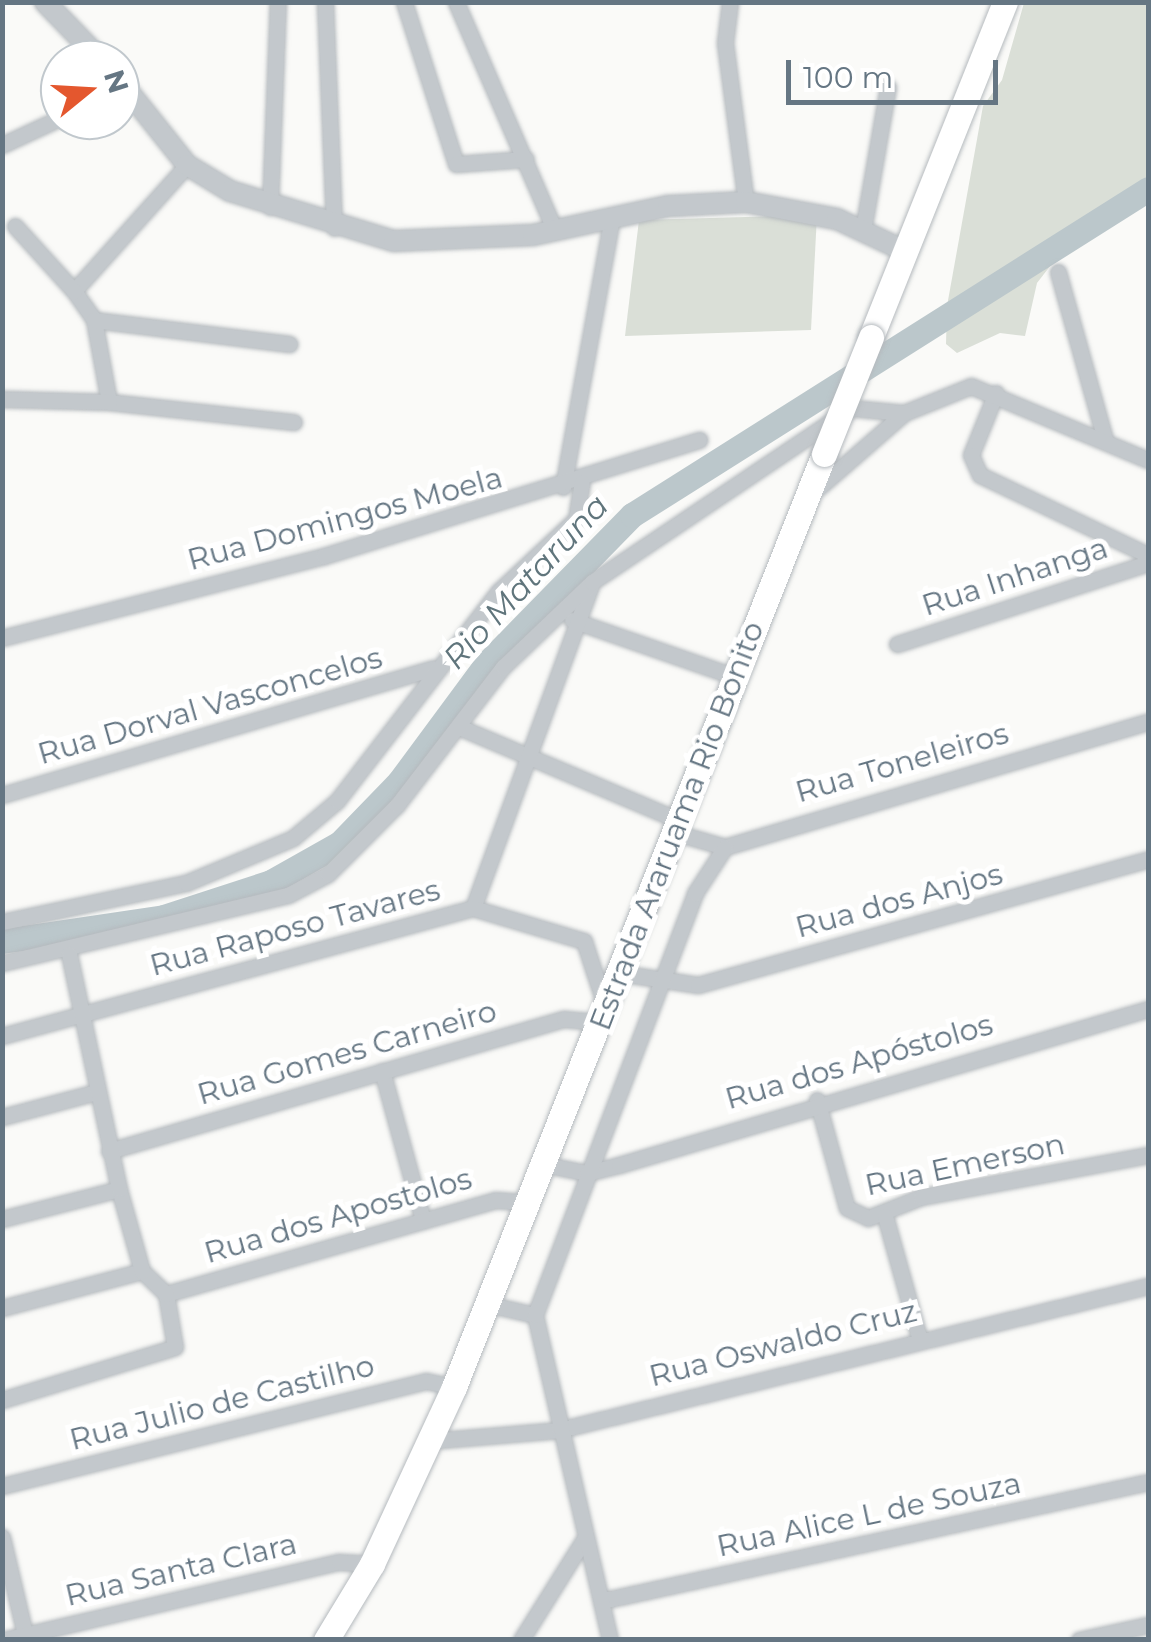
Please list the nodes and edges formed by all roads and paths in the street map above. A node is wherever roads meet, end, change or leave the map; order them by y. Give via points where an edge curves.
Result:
1 (45, 2) edge
2 (278, 2) edge
3 (325, 2) edge
4 (404, 2) edge
5 (456, 2) edge
6 (730, 2) edge
7 (1005, 2) edge
8 (82, 40) edge
9 (888, 87) dead end
10 (140, 108) edge
11 (40, 128) edge
12 (2, 146) edge
13 (526, 159) junction
14 (187, 165) junction
15 (746, 202) junction
16 (270, 207) junction
17 (612, 217) junction
18 (15, 226) dead end
19 (334, 228) junction
20 (555, 230) junction
21 (863, 230) junction
22 (905, 250) junction
23 (1058, 272) dead end
24 (74, 291) junction
25 (94, 320) junction
26 (290, 344) dead end
27 (996, 392) junction
28 (2, 399) edge
29 (109, 402) junction
30 (904, 412) junction
31 (294, 422) dead end
32 (1106, 439) junction
33 (699, 440) dead end
34 (1148, 460) edge
35 (582, 482) junction
36 (562, 487) junction
37 (804, 503) junction
38 (1148, 555) edge
39 (1148, 563) edge
40 (592, 582) junction
41 (555, 612) junction
42 (578, 623) junction
43 (2, 638) edge
44 (898, 644) dead end
45 (432, 668) junction
46 (736, 677) junction
47 (1148, 722) edge
48 (459, 726) junction
49 (521, 757) junction
50 (2, 796) edge
51 (675, 826) junction
52 (724, 846) junction
53 (1148, 859) edge
54 (473, 908) junction
55 (2, 922) edge
56 (69, 954) junction
57 (2, 963) edge
58 (620, 973) junction
59 (664, 983) junction
60 (1148, 1009) edge
61 (79, 1015) junction
62 (603, 1018) junction
63 (2, 1036) edge
64 (382, 1071) junction
65 (93, 1092) junction
66 (817, 1100) junction
67 (2, 1117) edge
68 (110, 1151) junction
69 (1148, 1155) edge
70 (542, 1164) junction
71 (587, 1173) junction
72 (119, 1190) junction
73 (527, 1202) junction
74 (885, 1216) junction
75 (2, 1219) edge
76 (424, 1220) junction
77 (142, 1270) junction
78 (1148, 1286) edge
79 (166, 1294) junction
80 (488, 1304) junction
81 (2, 1308) edge
82 (535, 1315) junction
83 (918, 1337) junction
84 (454, 1387) junction
85 (2, 1400) edge
86 (559, 1430) junction
87 (430, 1441) junction
88 (1148, 1482) edge
89 (2, 1486) edge
90 (2, 1536) edge
91 (585, 1538) junction
92 (372, 1564) junction
93 (601, 1601) junction
94 (1148, 1624) edge
95 (25, 1634) junction
96 (2, 1640) edge
97 (326, 1640) edge
98 (521, 1640) edge
99 (610, 1640) edge
100 (1079, 1640) edge

1 - 8 street
2 - 16 street
3 - 19 street
4 - 13 street via 456,164
5 - 13 street
6 - 15 street via 725,44
7 - 22 main road, Estrada Araruama Rio Bonito
9 - 21 street
10 - 14 street
11 - 12 street
13 - 20 street
14 - 16 street
14 - 24 street
15 - 17 street
15 - 21 street
16 - 19 street
17 - 20 street
17 - 36 street
18 - 24 street
19 - 20 street via 394,241
21 - 22 street
22 - 37 main road, Estrada Araruama Rio Bonito, bridge
23 - 32 street
24 - 25 street
25 - 26 street
25 - 29 street
27 - 30 street via 949,389
27 - 32 street
27 - 38 street via 971,456 987,482
28 - 29 street
29 - 31 street
30 - 37 street
30 - 40 street via 851,408
32 - 34 street
33 - 35 street, Rua Domingos Moela
35 - 36 street, Rua Domingos Moela
35 - 45 street via 576,519
36 - 43 street, Rua Domingos Moela
37 - 46 main road, Estrada Araruama Rio Bonito
39 - 44 street, Rua Inhanga
40 - 41 street
40 - 42 street
41 - 42 street
41 - 48 street
42 - 46 street
42 - 49 street
45 - 50 street, Rua Dorval Vasconcelos
45 - 55 street via 336,801 294,838 186,883
46 - 51 main road, Estrada Araruama Rio Bonito
47 - 52 street, Rua Toneleiros
48 - 49 street
48 - 56 street via 328,874 288,895
49 - 51 street
49 - 54 street
51 - 52 street
51 - 58 main road, Estrada Araruama Rio Bonito
52 - 59 street via 695,892
53 - 59 street, Rua dos Anjos via 698,985
54 - 61 street, Rua Raposo Tavares
54 - 62 street, Rua Raposo Tavares via 584,941
56 - 57 street
56 - 61 street
58 - 59 street, Rua dos Anjos
58 - 62 main road, Estrada Araruama Rio Bonito
59 - 71 street
60 - 66 street, Rua dos Apóstolos
61 - 63 street, Rua Raposo Tavares
61 - 65 street
62 - 64 street, Rua Gomes Carneiro via 564,1020
62 - 70 main road, Estrada Araruama Rio Bonito
64 - 68 street, Rua Gomes Carneiro
64 - 76 street
65 - 67 street
65 - 68 street
66 - 71 street, Rua dos Apóstolos
66 - 74 street, Rua Emerson via 846,1208
68 - 72 street
69 - 74 street, Rua Emerson via 921,1197
70 - 71 street, Rua dos Apóstolos
70 - 73 main road, Estrada Araruama Rio Bonito
71 - 82 street
72 - 75 street
72 - 77 street
73 - 76 street, Rua dos Apostolos via 495,1200
73 - 80 main road, Estrada Araruama Rio Bonito
74 - 83 street
76 - 79 street, Rua dos Apostolos
77 - 79 street
77 - 81 street
78 - 83 street, Rua Oswaldo Cruz
79 - 85 street via 171,1352
80 - 82 street
80 - 84 main road, Estrada Araruama Rio Bonito
82 - 86 street
83 - 86 street, Rua Oswaldo Cruz
84 - 87 main road, Estrada Araruama Rio Bonito
84 - 89 street, Rua Julio de Castilho via 426,1381
86 - 87 street, Rua Oswaldo Cruz
86 - 91 street
87 - 92 main road, Estrada Araruama Rio Bonito
88 - 93 street, Rua Alice L de Souza
90 - 95 street
91 - 93 street
91 - 98 street
92 - 95 street, Rua Santa Clara via 340,1562
92 - 97 main road, Estrada Araruama Rio Bonito
93 - 99 street
94 - 100 street
95 - 96 street, Rua Santa Clara

